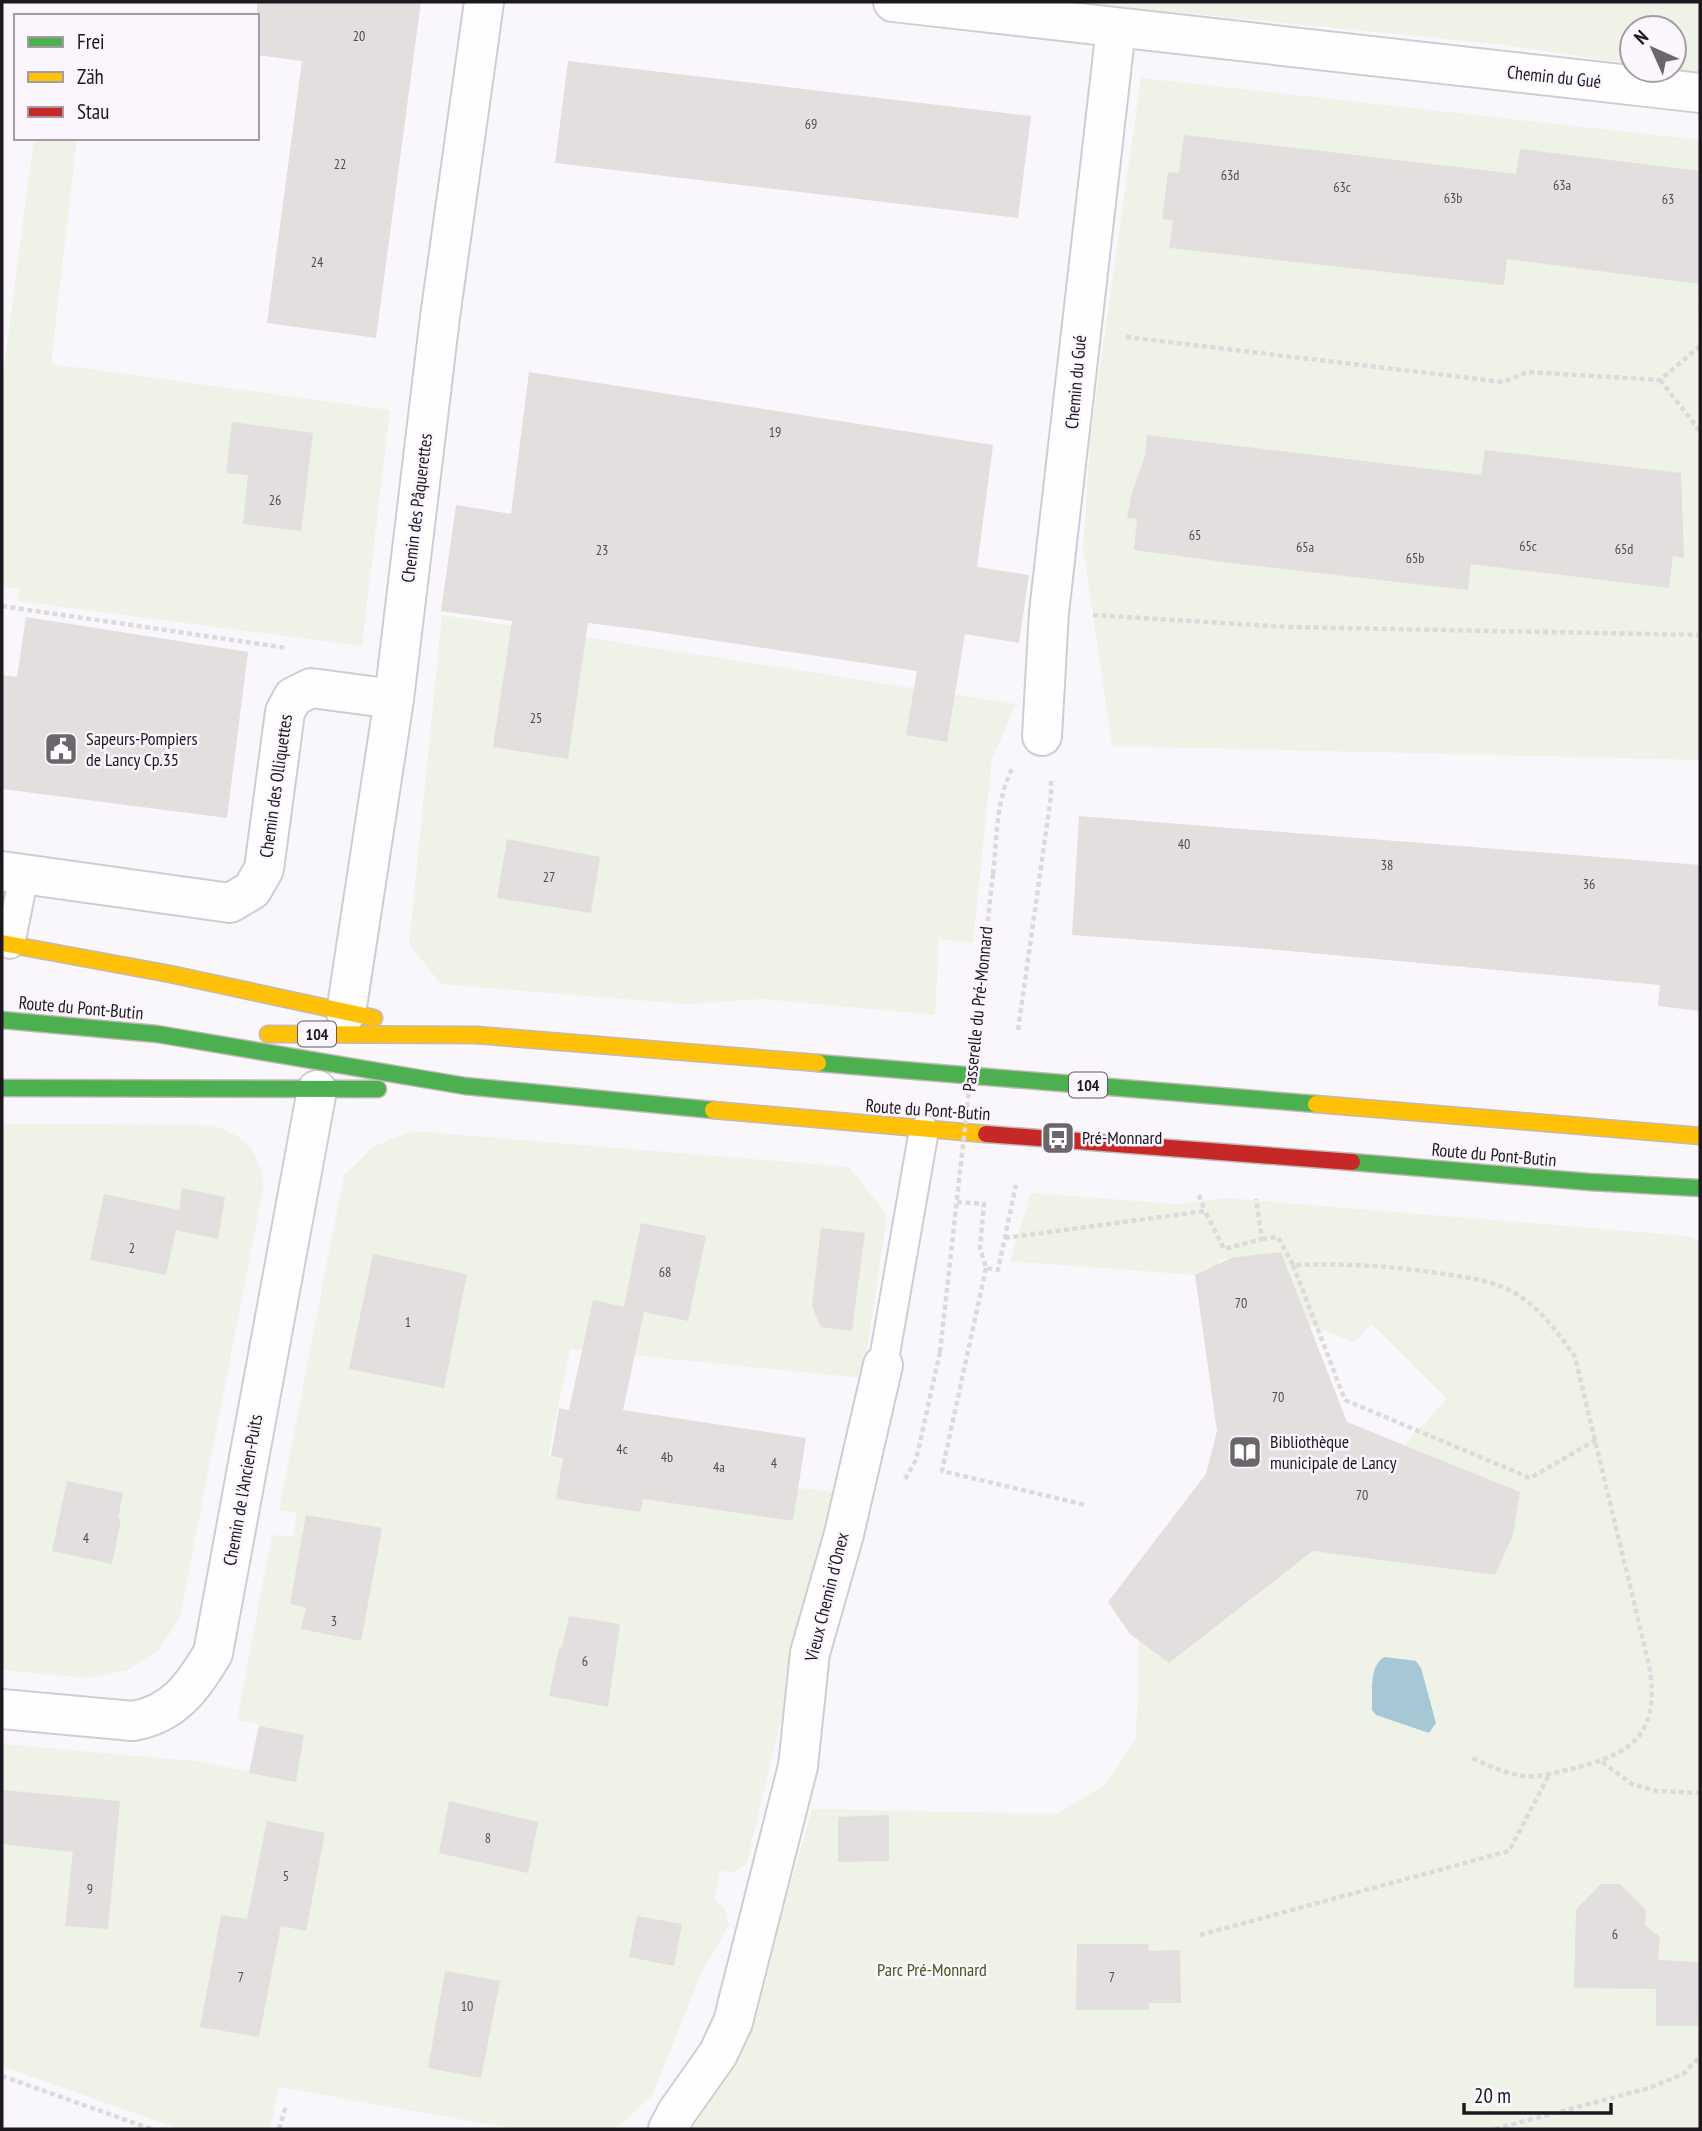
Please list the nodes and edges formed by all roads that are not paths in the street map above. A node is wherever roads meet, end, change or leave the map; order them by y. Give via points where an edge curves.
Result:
1 (484, 2) edge
2 (893, 2) edge
3 (1116, 28) junction
4 (1700, 93) edge
5 (394, 699) junction
6 (1042, 736) road end
7 (13, 873) edge
8 (6, 943) edge
9 (346, 1013) junction
10 (2, 1020) edge
11 (158, 1034) junction
12 (476, 1035) junction
13 (465, 1086) junction
14 (2, 1088) edge
15 (317, 1090) junction
16 (924, 1130) junction
17 (1700, 1136) edge
18 (1700, 1188) edge
19 (883, 1365) joint
20 (2, 1709) edge
21 (668, 2129) edge

1 - 5 street, Chemin des Pâquerettes
2 - 3 street, Chemin du Gué
3 - 4 street, Chemin du Gué
3 - 6 street, Chemin du Gué via 1049,612
5 - 7 street, Chemin des Olliquettes via 311,688 293,697 285,712 264,869 252,890 230,903
5 - 9 street, Chemin des Pâquerettes
7 - 8 lane
8 - 9 main road
9 - 12 main road
10 - 11 main road, Route du Pont-Butin / 104
11 - 12 main road, Route du Pont-Butin / 104
11 - 13 main road, Route du Pont-Butin / 104
12 - 17 main road, Route du Pont-Butin / 104
13 - 15 main road
13 - 16 main road, Route du Pont-Butin / 104
14 - 15 main road
15 - 20 street, Chemin de l'Ancien-Puits via 213,1653 197,1680 152,1718 133,1721
16 - 18 main road, Route du Pont-Butin / 104
16 - 19 lane, Vieux Chemin d'Onex
19 - 21 street, Vieux Chemin d'Onex via 844,1534 810,1653 799,1766 733,2022 718,2054

